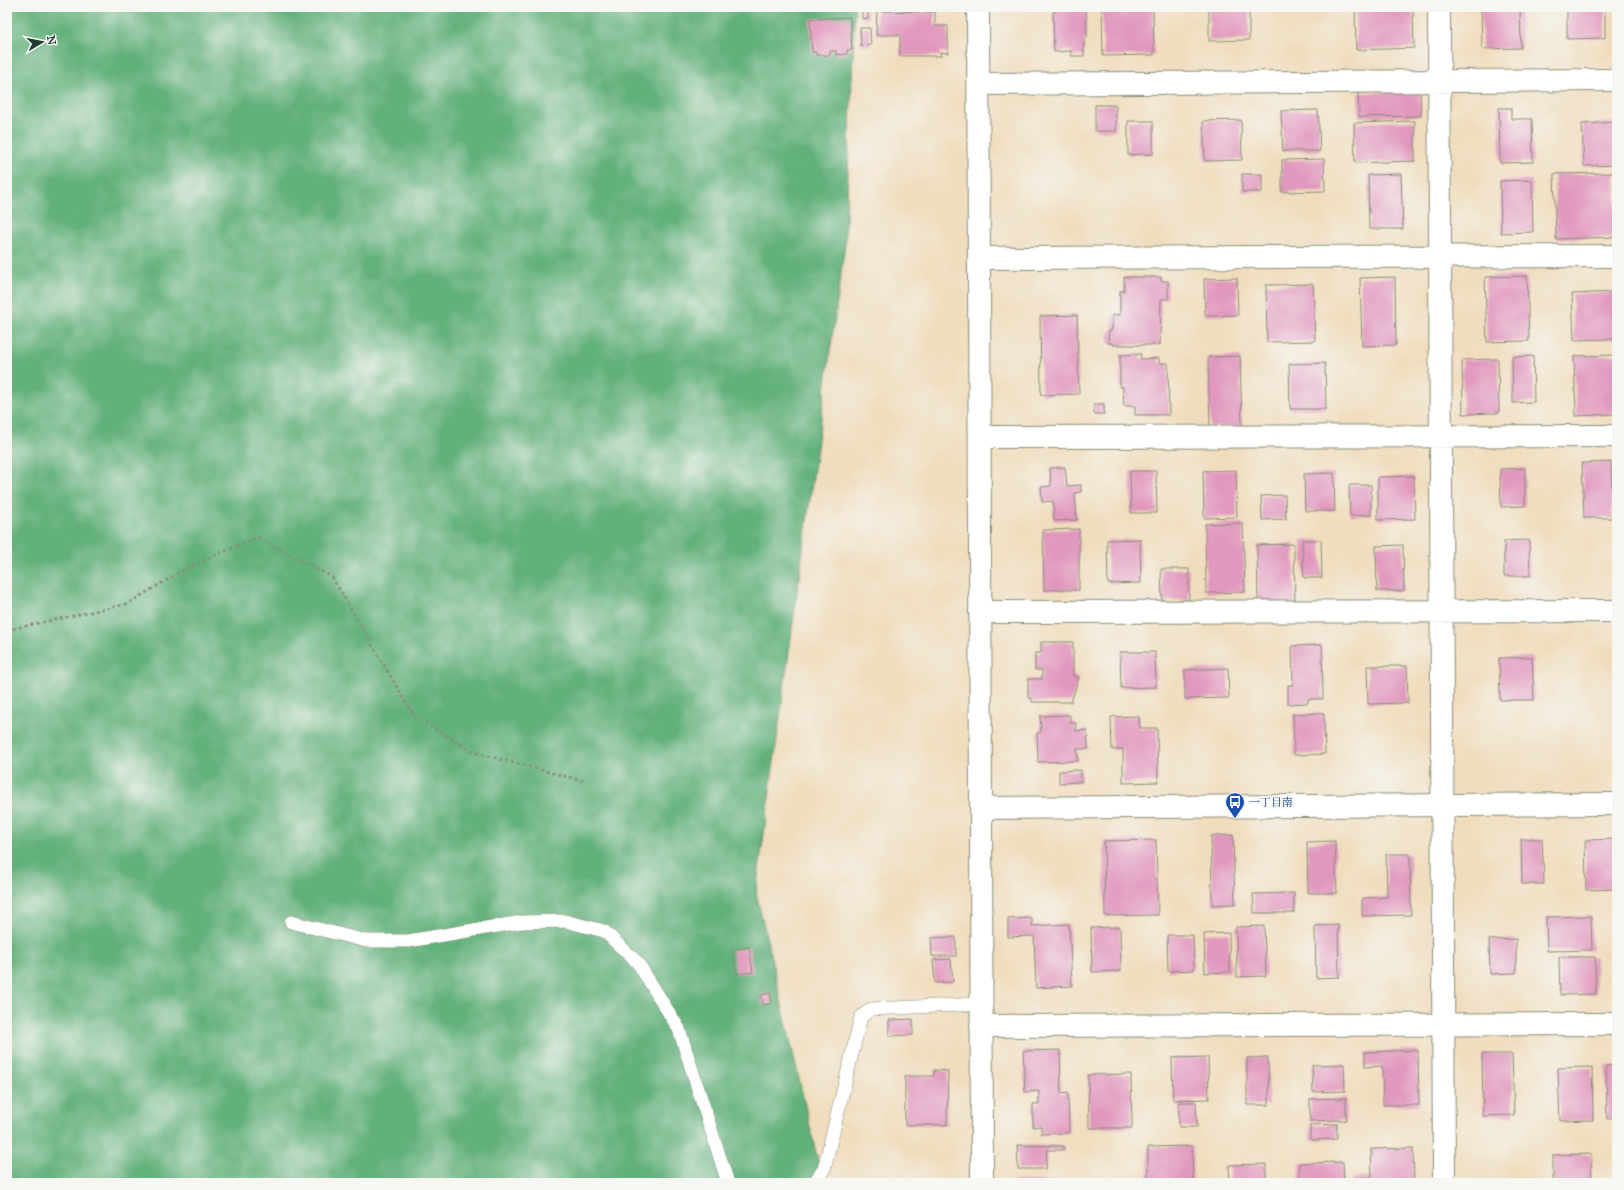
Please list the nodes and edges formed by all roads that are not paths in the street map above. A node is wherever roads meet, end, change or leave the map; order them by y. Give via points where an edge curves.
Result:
1 (978, 7) edge
2 (1439, 7) edge
3 (1617, 80) edge
4 (1439, 81) junction
5 (979, 84) junction
6 (1440, 256) junction
7 (1617, 256) edge
8 (979, 258) junction
9 (1441, 436) junction
10 (1617, 436) edge
11 (980, 437) junction
12 (1617, 611) edge
13 (980, 612) junction
14 (1441, 612) junction
15 (1617, 804) edge
16 (1442, 805) junction
17 (981, 808) junction
18 (291, 922) dead end
19 (981, 1004) junction
20 (1617, 1024) edge
21 (1444, 1025) junction
22 (981, 1026) junction
23 (728, 1183) edge
24 (814, 1183) edge
25 (982, 1183) edge
26 (1444, 1183) edge

1 - 5 street
2 - 4 street
3 - 4 street
4 - 5 street
4 - 6 street
5 - 8 street
6 - 7 street
6 - 8 street
6 - 9 street
8 - 11 street
9 - 10 street
9 - 11 street
9 - 14 street
11 - 13 street
12 - 14 street
13 - 14 street
13 - 17 street
14 - 16 street
15 - 16 street
16 - 17 street
16 - 21 street
17 - 19 street
18 - 23 lane via 366,941 408,941 522,922 565,921 604,932 638,963 679,1029
19 - 22 street
19 - 24 lane via 871,1009 861,1017 824,1169
20 - 21 street
21 - 22 street
21 - 26 street
22 - 25 street

